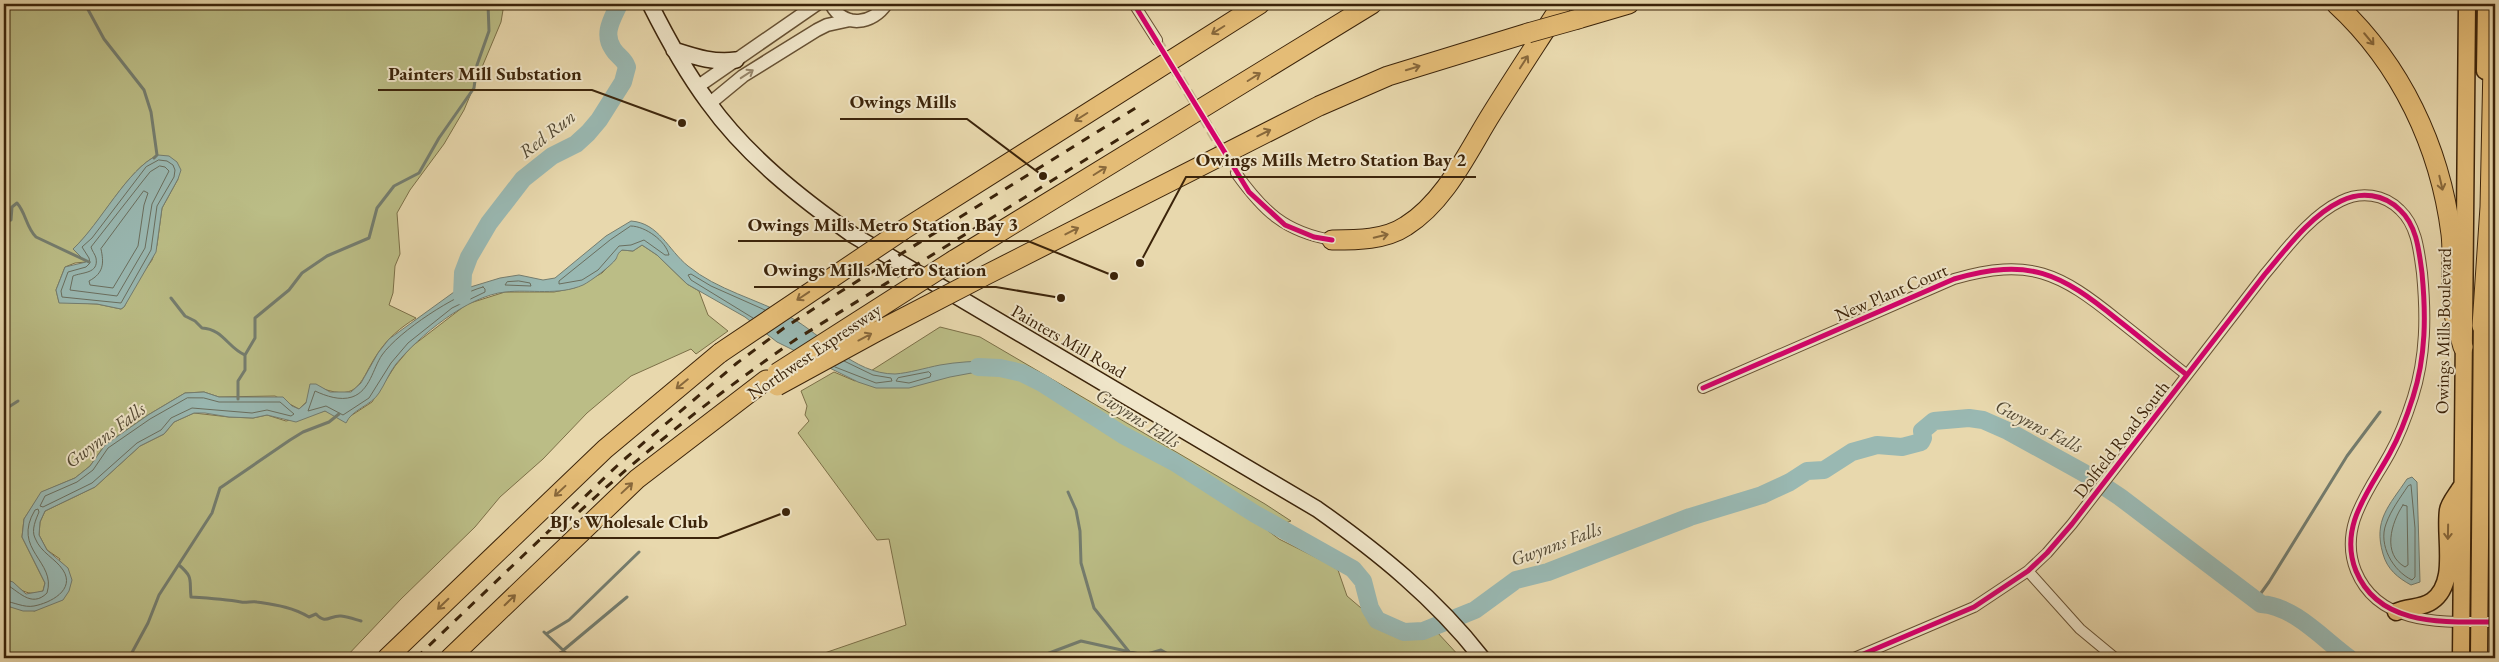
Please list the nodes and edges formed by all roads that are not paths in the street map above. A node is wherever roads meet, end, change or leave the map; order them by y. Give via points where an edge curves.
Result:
1 (817, 4) edge
2 (832, 4) edge
3 (886, 4) edge
4 (1134, 4) edge
5 (1260, 4) edge
6 (1372, 4) edge
7 (1562, 4) edge
8 (1629, 4) edge
9 (2336, 4) edge
10 (2467, 4) edge
11 (2486, 4) edge
12 (651, 6) edge
13 (850, 20) junction
14 (1157, 40) tunnel mouth
15 (2495, 44) edge
16 (674, 50) junction
17 (2466, 51) junction
18 (736, 60) junction
19 (697, 87) junction
20 (709, 104) junction
21 (1236, 173) tunnel mouth
22 (1332, 240) joint
23 (2482, 326) junction
24 (2463, 347) junction
25 (2188, 375) junction
26 (771, 383) junction
27 (1703, 388) dead end
28 (2461, 487) junction
29 (2028, 571) junction
30 (2396, 612) junction
31 (2461, 621) junction
32 (2487, 622) edge
33 (387, 658) edge
34 (450, 658) edge
35 (1482, 658) edge
36 (1854, 658) edge
37 (2115, 658) edge
38 (2461, 658) edge
39 (2479, 658) edge

1 - 18 street
2 - 13 street via 841,16
3 - 13 street via 873,18
4 - 14 street
5 -> 33 highway, bridge via 903,230 720,353 605,449
26 -> 6 highway, Northwest Expressway, bridge via 954,260
22 -> 7 highway via 1358,240 1393,232 1429,208
26 -> 8 highway, bridge via 1320,106 1388,76
9 -> 24 highway via 2383,57 2405,91 2425,133 2441,181 2448,216 2453,258 2453,313
10 - 17 main road, Owings Mills Boulevard
11 - 23 main road
12 - 16 main road, Painters Mill Road
20 -> 13 street via 743,76 817,30
15 - 23 highway via 2490,207
16 - 18 main road via 700,59
16 - 19 main road, Painters Mill Road
17 - 24 main road, Owings Mills Boulevard
17 - 32 main road via 2475,136 2471,601
18 - 19 street
19 - 20 main road, Painters Mill Road
20 - 35 main road, Painters Mill Road via 786,184 853,235 1317,509 1389,562 1436,604
21 - 22 street via 1258,202 1285,225 1314,237
23 - 32 main road
24 - 28 main road, Owings Mills Boulevard
25 - 27 street, New Plant Court via 2076,288 2046,274 2010,269 1973,273 1954,279
25 - 29 street, Dolfield Road South via 2086,506
25 - 30 street, Dolfield Road South via 2281,255 2327,209 2343,199 2359,195 2384,199 2401,211 2412,227 2420,260 2423,350 2407,415 2391,452 2358,508 2350,540 2353,562 2363,584 2377,601
34 -> 26 highway, Northwest Expressway via 637,479 681,444
28 -> 30 main road via 2448,508 2447,576 2442,591 2429,604
28 - 31 main road, Owings Mills Boulevard
29 - 36 street, Dolfield Road South via 1974,607
29 - 37 street via 2075,624
30 - 31 street, Dolfield Road South via 2422,619
31 - 32 street, Dolfield Road South
31 - 38 main road, Owings Mills Boulevard
32 - 39 main road

